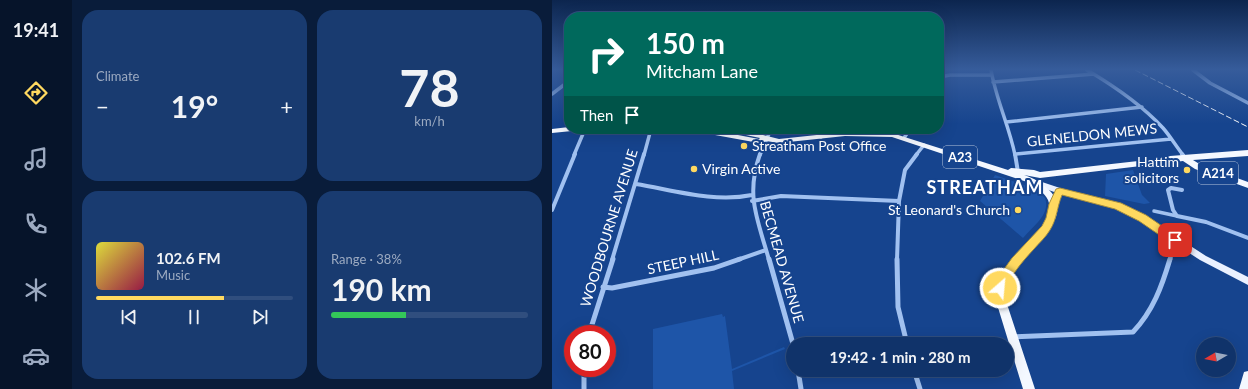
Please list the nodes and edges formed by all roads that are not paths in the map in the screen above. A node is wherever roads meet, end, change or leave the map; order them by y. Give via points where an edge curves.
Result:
1 (995, 88) edge
2 (1117, 88) edge
3 (1220, 88) edge
4 (1248, 103) edge
5 (1142, 107) junction
6 (1006, 122) junction
7 (564, 125) edge
8 (552, 126) edge
9 (564, 130) edge
10 (552, 131) edge
11 (583, 134) edge
12 (650, 134) edge
13 (720, 134) edge
14 (752, 134) edge
15 (768, 134) edge
16 (816, 134) edge
17 (889, 134) edge
18 (907, 134) edge
19 (904, 138) junction
20 (1171, 138) junction
21 (766, 139) junction
22 (924, 145) junction
23 (1248, 153) edge
24 (1015, 154) junction
25 (1248, 158) edge
26 (1187, 160) junction
27 (1207, 160) junction
28 (1210, 171) junction
29 (1003, 172) junction
30 (1018, 172) junction
31 (1040, 175) junction
32 (1033, 181) junction
33 (636, 184) junction
34 (1248, 185) edge
35 (1182, 190) dead end
36 (1060, 191) junction
37 (752, 195) junction
38 (752, 201) junction
39 (899, 201) junction
40 (1053, 204) junction
41 (552, 210) edge
42 (1154, 211) dead end
43 (1177, 216) junction
44 (1248, 238) edge
45 (1175, 240) junction
46 (766, 250) junction
47 (1248, 281) edge
48 (603, 287) junction
49 (592, 325) edge
50 (791, 337) edge
51 (905, 337) edge
52 (1012, 337) joint
53 (1014, 343) edge
54 (1248, 376) edge
55 (584, 377) edge
56 (799, 377) edge
57 (916, 377) edge
58 (584, 389) edge
59 (801, 389) edge
60 (920, 389) edge
61 (1029, 389) edge
62 (1245, 389) edge

1 - 6 street
2 - 5 street
3 - 4 street
5 - 6 street
5 - 20 street
6 - 24 street
7 - 8 highway
9 - 10 highway
11 - 41 street
12 - 33 street, WOODBOURNE AVENUE
13 - 21 highway, A23 via 759,141
14 - 21 highway, A23
15 - 21 street, BECMEAD AVENUE
16 - 21 highway, A23 via 784,141
17 - 19 highway, A23
18 - 19 street
19 - 22 highway, A23
20 - 24 street, GLENELDON MEWS
20 - 26 street
21 - 37 street, BECMEAD AVENUE via 759,157
22 - 29 highway, A23
22 - 39 street via 905,170
23 - 26 highway, A23
24 - 30 street
25 - 27 highway, A23
26 - 27 highway, A23
26 - 28 highway, A214
26 - 31 highway, A23
27 - 28 highway, A214 via 1205,163
28 - 34 highway, A214
29 - 30 highway, A23
29 - 32 highway, A23
30 - 31 highway, A23
31 - 32 highway
32 - 36 main road
32 - 40 highway via 1046,192
33 - 37 street via 711,197
33 - 48 street, WOODBOURNE AVENUE
35 - 43 street via 1168,190
36 - 40 main road
36 - 45 main road via 1118,206
37 - 38 street, BECMEAD AVENUE
38 - 39 street via 781,196
38 - 46 street, BECMEAD AVENUE
39 - 51 street via 898,307
40 - 52 highway via 1046,228 1016,261 1000,288 1001,301
42 - 43 street
43 - 44 street via 1206,222
45 - 47 main road
45 - 52 street via 1166,275 1148,315 1133,332
46 - 48 street, STEEP HILL via 714,268 612,288
46 - 50 street, BECMEAD AVENUE
48 - 49 street, WOODBOURNE AVENUE
53 - 61 highway
54 - 62 highway
55 - 58 street
56 - 59 street
57 - 60 street

